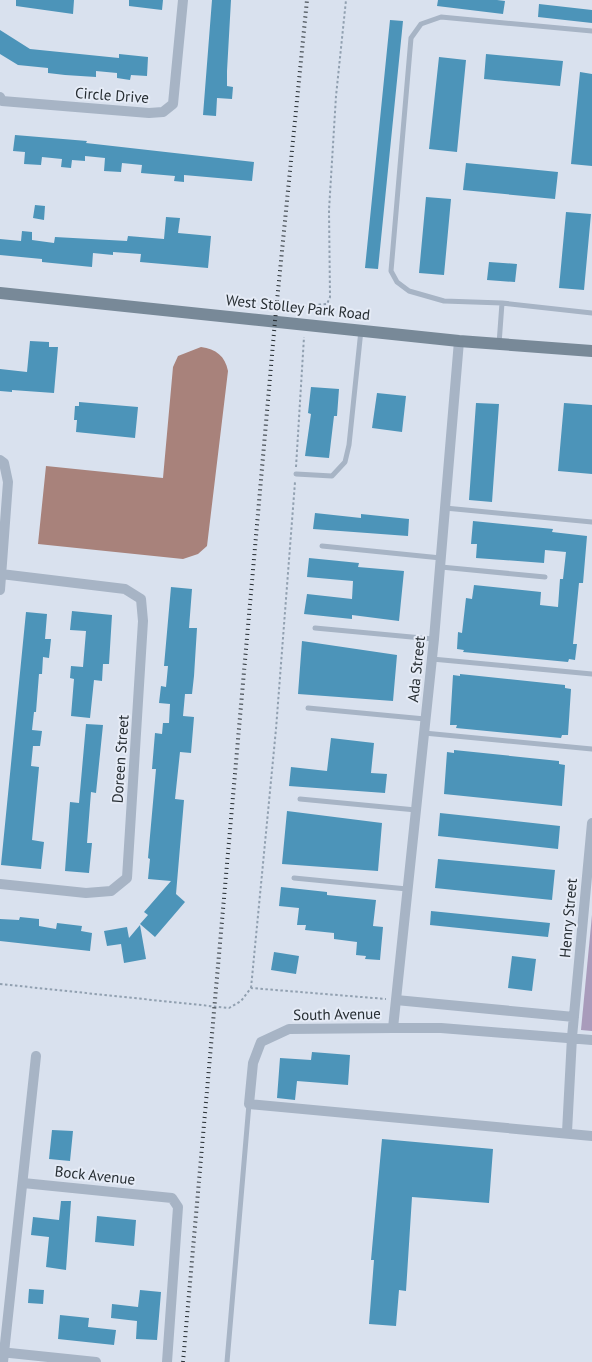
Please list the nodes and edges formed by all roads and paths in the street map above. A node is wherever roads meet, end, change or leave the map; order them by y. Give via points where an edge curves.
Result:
1 (183, 0) edge
2 (346, 0) edge
3 (592, 31) edge
4 (1, 102) edge
5 (0, 293) edge
6 (502, 304) junction
7 (592, 313) edge
8 (305, 324) junction
9 (361, 330) junction
10 (459, 341) junction
11 (499, 344) junction
12 (592, 351) edge
13 (0, 460) edge
14 (296, 474) junction
15 (446, 508) junction
16 (592, 522) edge
17 (322, 546) dead end
18 (441, 562) junction
19 (1, 574) junction
20 (545, 577) dead end
21 (0, 590) edge
22 (315, 628) dead end
23 (434, 639) junction
24 (432, 659) junction
25 (592, 674) edge
26 (308, 708) dead end
27 (426, 720) junction
28 (424, 734) junction
29 (592, 750) edge
30 (300, 799) dead end
31 (416, 810) junction
32 (592, 823) edge
33 (294, 878) dead end
34 (0, 884) edge
35 (408, 889) junction
36 (0, 984) edge
37 (251, 988) junction
38 (396, 1000) junction
39 (574, 1017) junction
40 (393, 1028) junction
41 (572, 1038) junction
42 (592, 1040) edge
43 (36, 1056) dead end
44 (249, 1104) junction
45 (567, 1132) junction
46 (592, 1136) edge
47 (23, 1183) junction
48 (2, 1355) edge
49 (96, 1362) edge
50 (168, 1362) edge
51 (227, 1362) edge

1 - 4 street, Circle Drive via 173,104 163,112
2 - 8 path via 329,210 330,297 327,304 309,308
3 - 6 lane via 441,17 421,24 410,38 391,271 396,282 409,291 444,301
5 - 8 main road, West Stolley Park Road
6 - 7 lane
6 - 11 lane
8 - 9 main road, West Stolley Park Road
8 - 14 path
9 - 10 main road, West Stolley Park Road
9 - 14 lane via 345,462 332,476
10 - 11 main road, West Stolley Park Road
10 - 15 street, Ada Street
11 - 12 main road, West Stolley Park Road
13 - 19 street via 4,462 7,494
14 - 37 path
15 - 16 lane
15 - 18 street, Ada Street
17 - 18 lane
18 - 20 lane
18 - 23 street, Ada Street
19 - 21 street
19 - 34 street, Doreen Street via 125,589 141,599 143,617 127,878 110,891 86,893
22 - 23 lane
23 - 24 street, Ada Street
24 - 25 lane
24 - 27 street, Ada Street
26 - 27 lane
27 - 28 street, Ada Street
28 - 29 lane
28 - 31 street, Ada Street
30 - 31 lane
31 - 35 street, Ada Street
32 - 39 street, Henry Street
33 - 35 lane
35 - 38 street, Ada Street
36 - 37 path via 229,1008 241,1001
37 - 38 path
38 - 39 street, South Avenue
38 - 40 street, South Avenue
39 - 41 street, Henry Street
40 - 41 street via 441,1028
40 - 44 street, South Avenue via 289,1029 260,1042 253,1063
41 - 42 street
41 - 45 street, Henry Street
43 - 47 street
44 - 45 street
44 - 51 lane
45 - 46 street
47 - 48 street
47 - 50 street, Bock Avenue via 172,1198 178,1207
48 - 49 street

